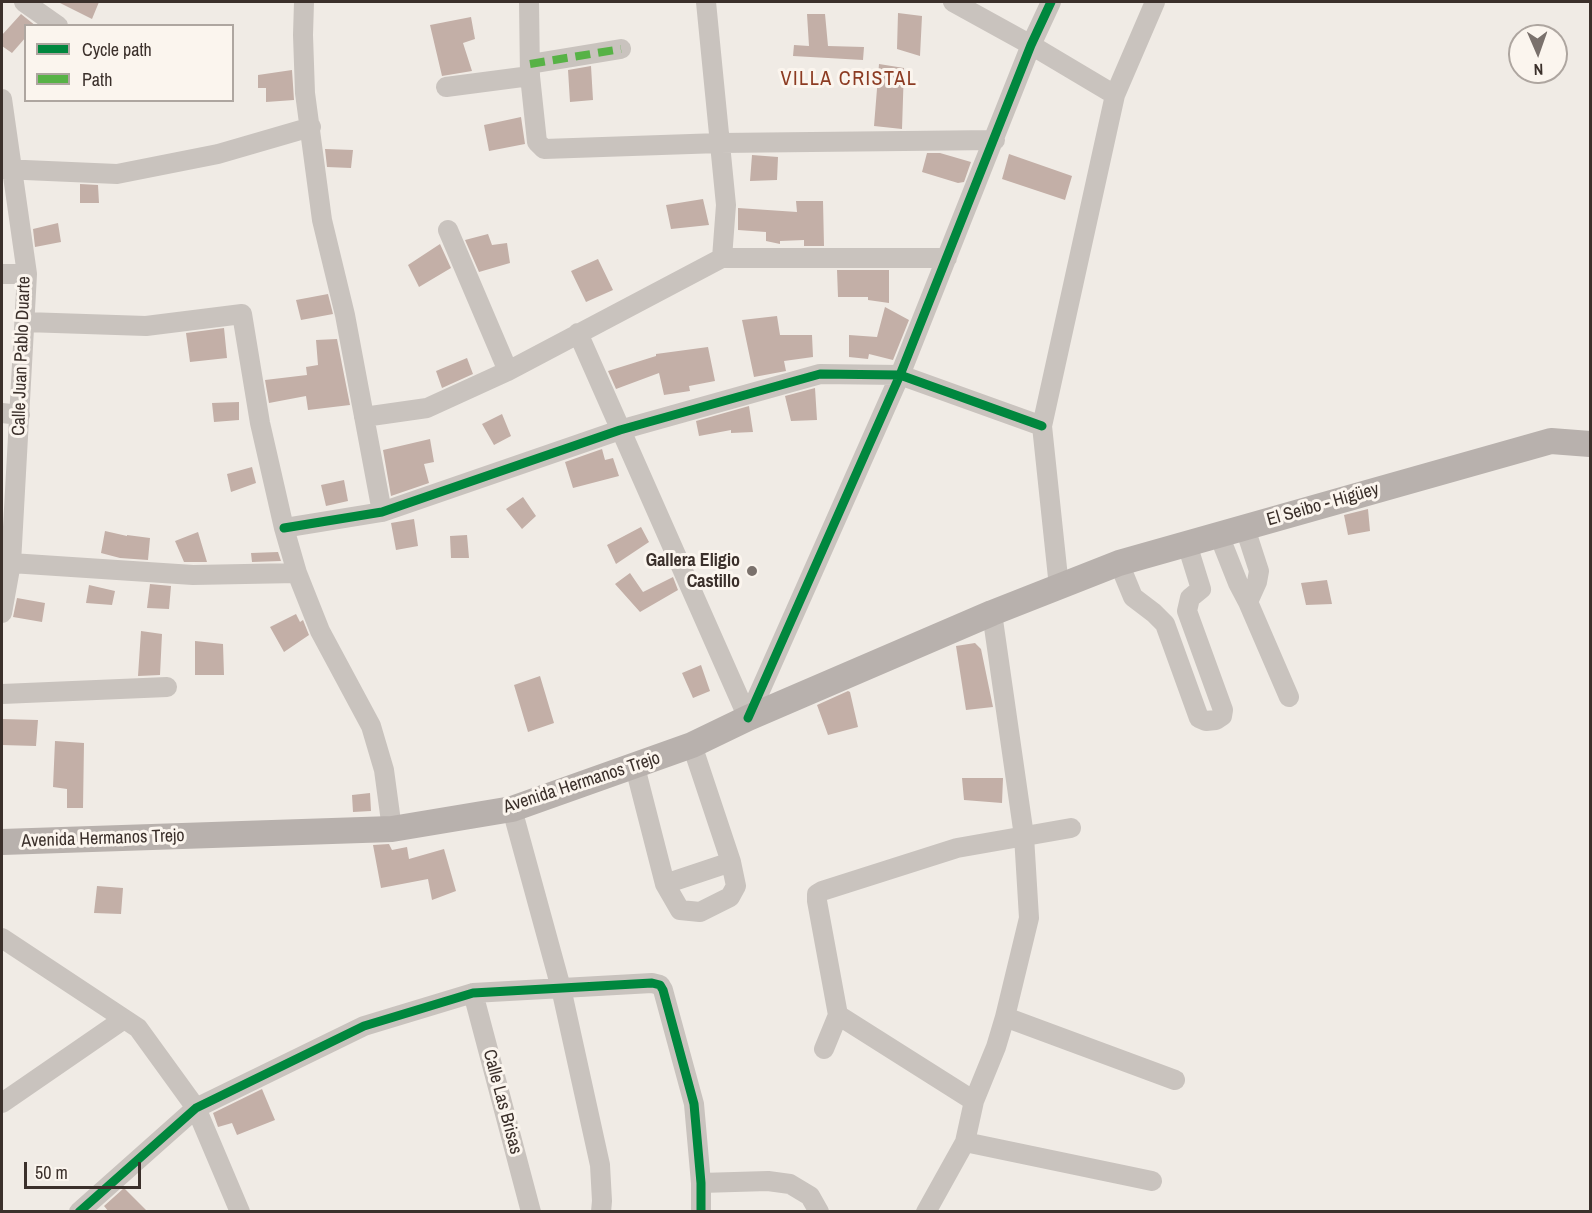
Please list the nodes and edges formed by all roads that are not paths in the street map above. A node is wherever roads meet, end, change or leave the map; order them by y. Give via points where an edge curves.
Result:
1 (24, 2) edge
2 (304, 2) edge
3 (529, 2) edge
4 (706, 2) edge
5 (952, 2) edge
6 (1051, 2) edge
7 (1155, 2) edge
8 (55, 24) edge
9 (1031, 45) junction
10 (621, 49) dead end
11 (530, 70) junction
12 (446, 87) dead end
13 (1115, 95) junction
14 (2, 99) edge
15 (311, 127) junction
16 (995, 140) junction
17 (720, 143) junction
18 (7, 169) edge
19 (448, 230) dead end
20 (722, 258) junction
21 (946, 258) junction
22 (2, 274) edge
23 (27, 274) junction
24 (25, 322) junction
25 (578, 333) junction
26 (508, 371) junction
27 (900, 375) junction
28 (11, 414) edge
29 (364, 417) junction
30 (1042, 426) junction
31 (620, 430) junction
32 (1590, 444) edge
33 (382, 512) junction
34 (284, 528) junction
35 (1245, 528) junction
36 (1219, 535) junction
37 (1187, 544) junction
38 (11, 563) junction
39 (1119, 563) junction
40 (297, 573) junction
41 (1059, 587) junction
42 (1248, 602) junction
43 (2, 613) edge
44 (992, 613) junction
45 (1189, 619) junction
46 (1165, 624) junction
47 (167, 687) dead end
48 (2, 694) edge
49 (1289, 697) dead end
50 (748, 718) junction
51 (692, 745) junction
52 (635, 767) junction
53 (512, 809) junction
54 (1071, 828) dead end
55 (392, 829) junction
56 (1024, 836) junction
57 (2, 842) edge
58 (731, 862) junction
59 (665, 884) junction
60 (2, 938) edge
61 (561, 988) junction
62 (473, 993) junction
63 (838, 1016) junction
64 (1005, 1017) junction
65 (124, 1019) junction
66 (824, 1049) dead end
67 (1174, 1080) dead end
68 (974, 1101) junction
69 (2, 1103) edge
70 (196, 1108) junction
71 (965, 1142) junction
72 (1152, 1182) dead end
73 (701, 1183) junction
74 (79, 1212) edge
75 (240, 1212) edge
76 (531, 1212) edge
77 (601, 1212) edge
78 (701, 1212) edge
79 (819, 1212) edge
80 (926, 1212) edge

1 - 8 street
2 - 15 street via 305,93
3 - 11 street
4 - 17 street
5 - 9 street
6 - 9 street
7 - 13 street
9 - 13 street
9 - 16 street
10 - 11 street
11 - 12 street
11 - 17 street via 537,142 544,149
13 - 30 street
14 - 18 street, Calle Juan Pablo Duarte
15 - 18 street via 218,154 117,174
15 - 29 street via 322,220
16 - 17 street
16 - 21 street
17 - 20 street via 726,205
18 - 23 street, Calle Juan Pablo Duarte
19 - 26 street
20 - 21 street
20 - 25 street
21 - 27 street
22 - 23 street
23 - 24 street, Calle Juan Pablo Duarte
24 - 28 street, Calle Juan Pablo Duarte
24 - 34 street via 146,326 242,314 260,423
25 - 26 street
25 - 31 street
26 - 29 street via 427,408
27 - 30 street
27 - 31 street via 820,374
27 - 50 street
28 - 38 street, Calle Juan Pablo Duarte
29 - 33 street
30 - 41 street
31 - 33 street
31 - 50 street
32 - 35 main road, El Seibo - Higüey via 1551,441
33 - 34 street
34 - 40 street
35 - 36 main road, El Seibo - Higüey
35 - 42 street via 1259,571
36 - 37 main road, El Seibo - Higüey
36 - 42 street
37 - 39 main road, El Seibo - Higüey
37 - 45 street via 1201,589 1190,598
38 - 40 street via 193,575
38 - 43 street, Calle Juan Pablo Duarte
39 - 41 main road, El Seibo - Higüey
39 - 46 street via 1133,597
40 - 55 street via 320,631 371,726 384,770
41 - 44 main road, Avenida Hermanos Trejo
42 - 49 street
44 - 50 main road, Avenida Hermanos Trejo
44 - 56 street
45 - 46 street
45 - 46 street via 1223,710 1216,720 1206,722 1199,718
47 - 48 street
50 - 51 main road, Avenida Hermanos Trejo
51 - 52 main road, Avenida Hermanos Trejo
51 - 58 street
52 - 53 main road, Avenida Hermanos Trejo
52 - 59 street
53 - 55 main road, Avenida Hermanos Trejo
53 - 61 street
54 - 56 street
55 - 57 main road, Avenida Hermanos Trejo
56 - 63 street via 957,848 817,894
56 - 64 street via 1029,918
58 - 59 street
58 - 59 street via 736,886 730,897 700,912 680,910
60 - 65 street
61 - 62 street
61 - 73 street via 652,983 663,990 694,1104
61 - 77 street via 600,1165
62 - 70 street via 364,1026
62 - 76 street, Calle Las Brisas
63 - 66 street
63 - 68 street
64 - 67 street
64 - 68 street
65 - 69 street
65 - 70 street via 138,1028
68 - 71 street
70 - 74 street
70 - 75 street
71 - 72 street
71 - 80 street
73 - 78 street
73 - 79 street via 790,1184 810,1196

